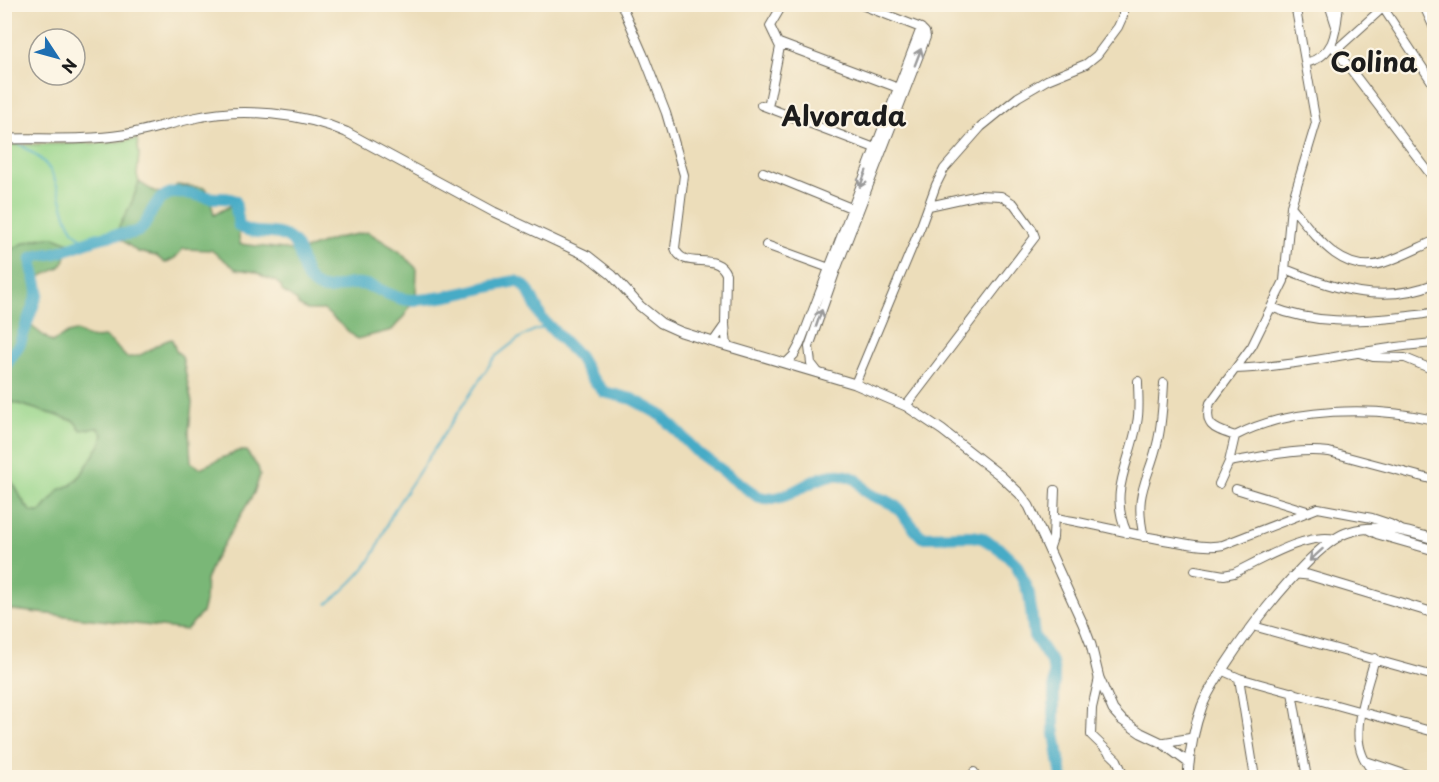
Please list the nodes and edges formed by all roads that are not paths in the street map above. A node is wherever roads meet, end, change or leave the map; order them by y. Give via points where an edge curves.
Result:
1 (621, 4) edge
2 (783, 4) edge
3 (859, 4) edge
4 (1124, 4) edge
5 (1295, 4) edge
6 (1329, 4) edge
7 (1340, 4) edge
8 (1423, 4) edge
9 (1386, 7) edge
10 (1336, 27) junction
11 (1434, 28) edge
12 (779, 43) junction
13 (1334, 47) junction
14 (1306, 63) junction
15 (1434, 85) edge
16 (902, 89) junction
17 (4, 139) edge
18 (879, 149) junction
19 (763, 172) dead end
20 (1434, 179) edge
21 (929, 206) junction
22 (1291, 206) junction
23 (855, 210) junction
24 (1434, 241) edge
25 (766, 245) dead end
26 (832, 269) junction
27 (1285, 269) junction
28 (1434, 284) edge
29 (1271, 307) junction
30 (1434, 312) edge
31 (725, 325) junction
32 (713, 342) junction
33 (1434, 343) edge
34 (727, 346) junction
35 (1354, 352) junction
36 (786, 363) junction
37 (1235, 369) junction
38 (1434, 370) edge
39 (818, 372) junction
40 (1138, 381) dead end
41 (1164, 383) dead end
42 (855, 384) junction
43 (906, 405) junction
44 (1434, 420) edge
45 (1235, 436) junction
46 (1229, 462) junction
47 (1434, 480) edge
48 (1220, 484) dead end
49 (1236, 489) dead end
50 (1055, 490) dead end
51 (1307, 511) junction
52 (1054, 518) junction
53 (1127, 533) junction
54 (1400, 534) junction
55 (1144, 537) junction
56 (1335, 538) junction
57 (1434, 539) edge
58 (1050, 550) junction
59 (1434, 550) edge
60 (1195, 570) dead end
61 (1297, 574) junction
62 (1321, 580) junction
63 (1281, 592) junction
64 (1434, 613) edge
65 (1253, 626) junction
66 (1375, 658) junction
67 (1221, 670) junction
68 (1434, 676) edge
69 (1099, 678) junction
70 (1239, 678) junction
71 (1292, 692) junction
72 (1361, 711) junction
73 (1434, 732) edge
74 (1193, 738) junction
75 (1162, 743) junction
76 (1365, 760) junction
77 (1189, 763) junction
78 (1125, 777) edge
79 (1188, 777) edge
80 (1255, 777) edge
81 (1307, 777) edge
82 (1377, 777) edge
83 (1416, 777) edge

1 - 31 street via 666,113 684,175 675,248 681,258 715,262 724,268
2 - 12 street via 770,26
3 - 16 street via 926,32
4 - 21 street via 1118,27 1097,55 1077,69 1024,93 981,127 944,169
5 - 14 street
6 - 10 street
7 - 10 street
8 - 11 street
9 - 13 street
9 - 15 street
10 - 13 street
12 - 16 street
12 - 18 street via 764,106
13 - 14 street
13 - 20 street
14 - 22 street via 1316,123
16 - 18 street
17 - 32 main road via 122,135 195,118 240,113 325,123 494,212 588,256 650,315 681,332
18 - 23 street
19 - 23 street
21 - 42 street
21 - 43 street via 979,195 1001,196 1014,204 1035,237
22 - 24 street via 1326,247 1357,264 1382,263
22 - 27 street
23 - 26 street
25 - 26 street
26 - 36 street via 800,344
39 -> 26 street via 811,363 809,347
27 - 28 street via 1370,294
27 - 29 street via 1282,286
29 - 30 street via 1333,321
29 - 37 street
31 - 32 street
31 - 34 street
32 - 34 main road
33 - 35 street
34 - 36 main road
35 - 37 street via 1265,368
35 - 38 street via 1405,358
36 - 39 main road
37 - 45 street via 1210,403 1207,417 1213,427
39 - 42 main road
40 - 53 street via 1138,418 1118,500
41 - 55 street via 1158,440 1139,504
42 - 43 main road
43 - 58 main road via 965,447 1020,494
44 - 45 street via 1388,413 1316,414 1276,421
45 - 46 street
46 - 47 street via 1288,453 1329,452
46 - 48 street
49 - 51 street
50 - 52 street
51 - 54 street via 1322,508 1386,522
51 - 55 street via 1212,547
52 - 53 street
52 - 58 street
53 - 55 street
54 - 56 main road via 1377,527
54 - 57 main road
54 - 59 main road
56 - 60 street via 1306,539 1234,573
56 -> 61 main road
58 - 69 main road via 1083,624
61 - 62 main road
61 - 63 main road
62 - 63 main road via 1300,580
62 - 64 main road
63 - 65 main road
65 - 66 street
65 - 67 main road
66 - 68 street
66 - 72 street
67 - 70 street
67 - 74 main road via 1202,706
69 - 75 main road via 1122,720
69 - 78 street via 1091,735 1117,760
70 - 71 street
70 - 80 street
71 - 72 street
71 - 81 street
72 - 73 street
72 - 76 street via 1358,737
74 - 75 main road
74 - 77 main road
75 - 77 main road
76 - 82 street
76 - 83 street
77 - 79 main road

